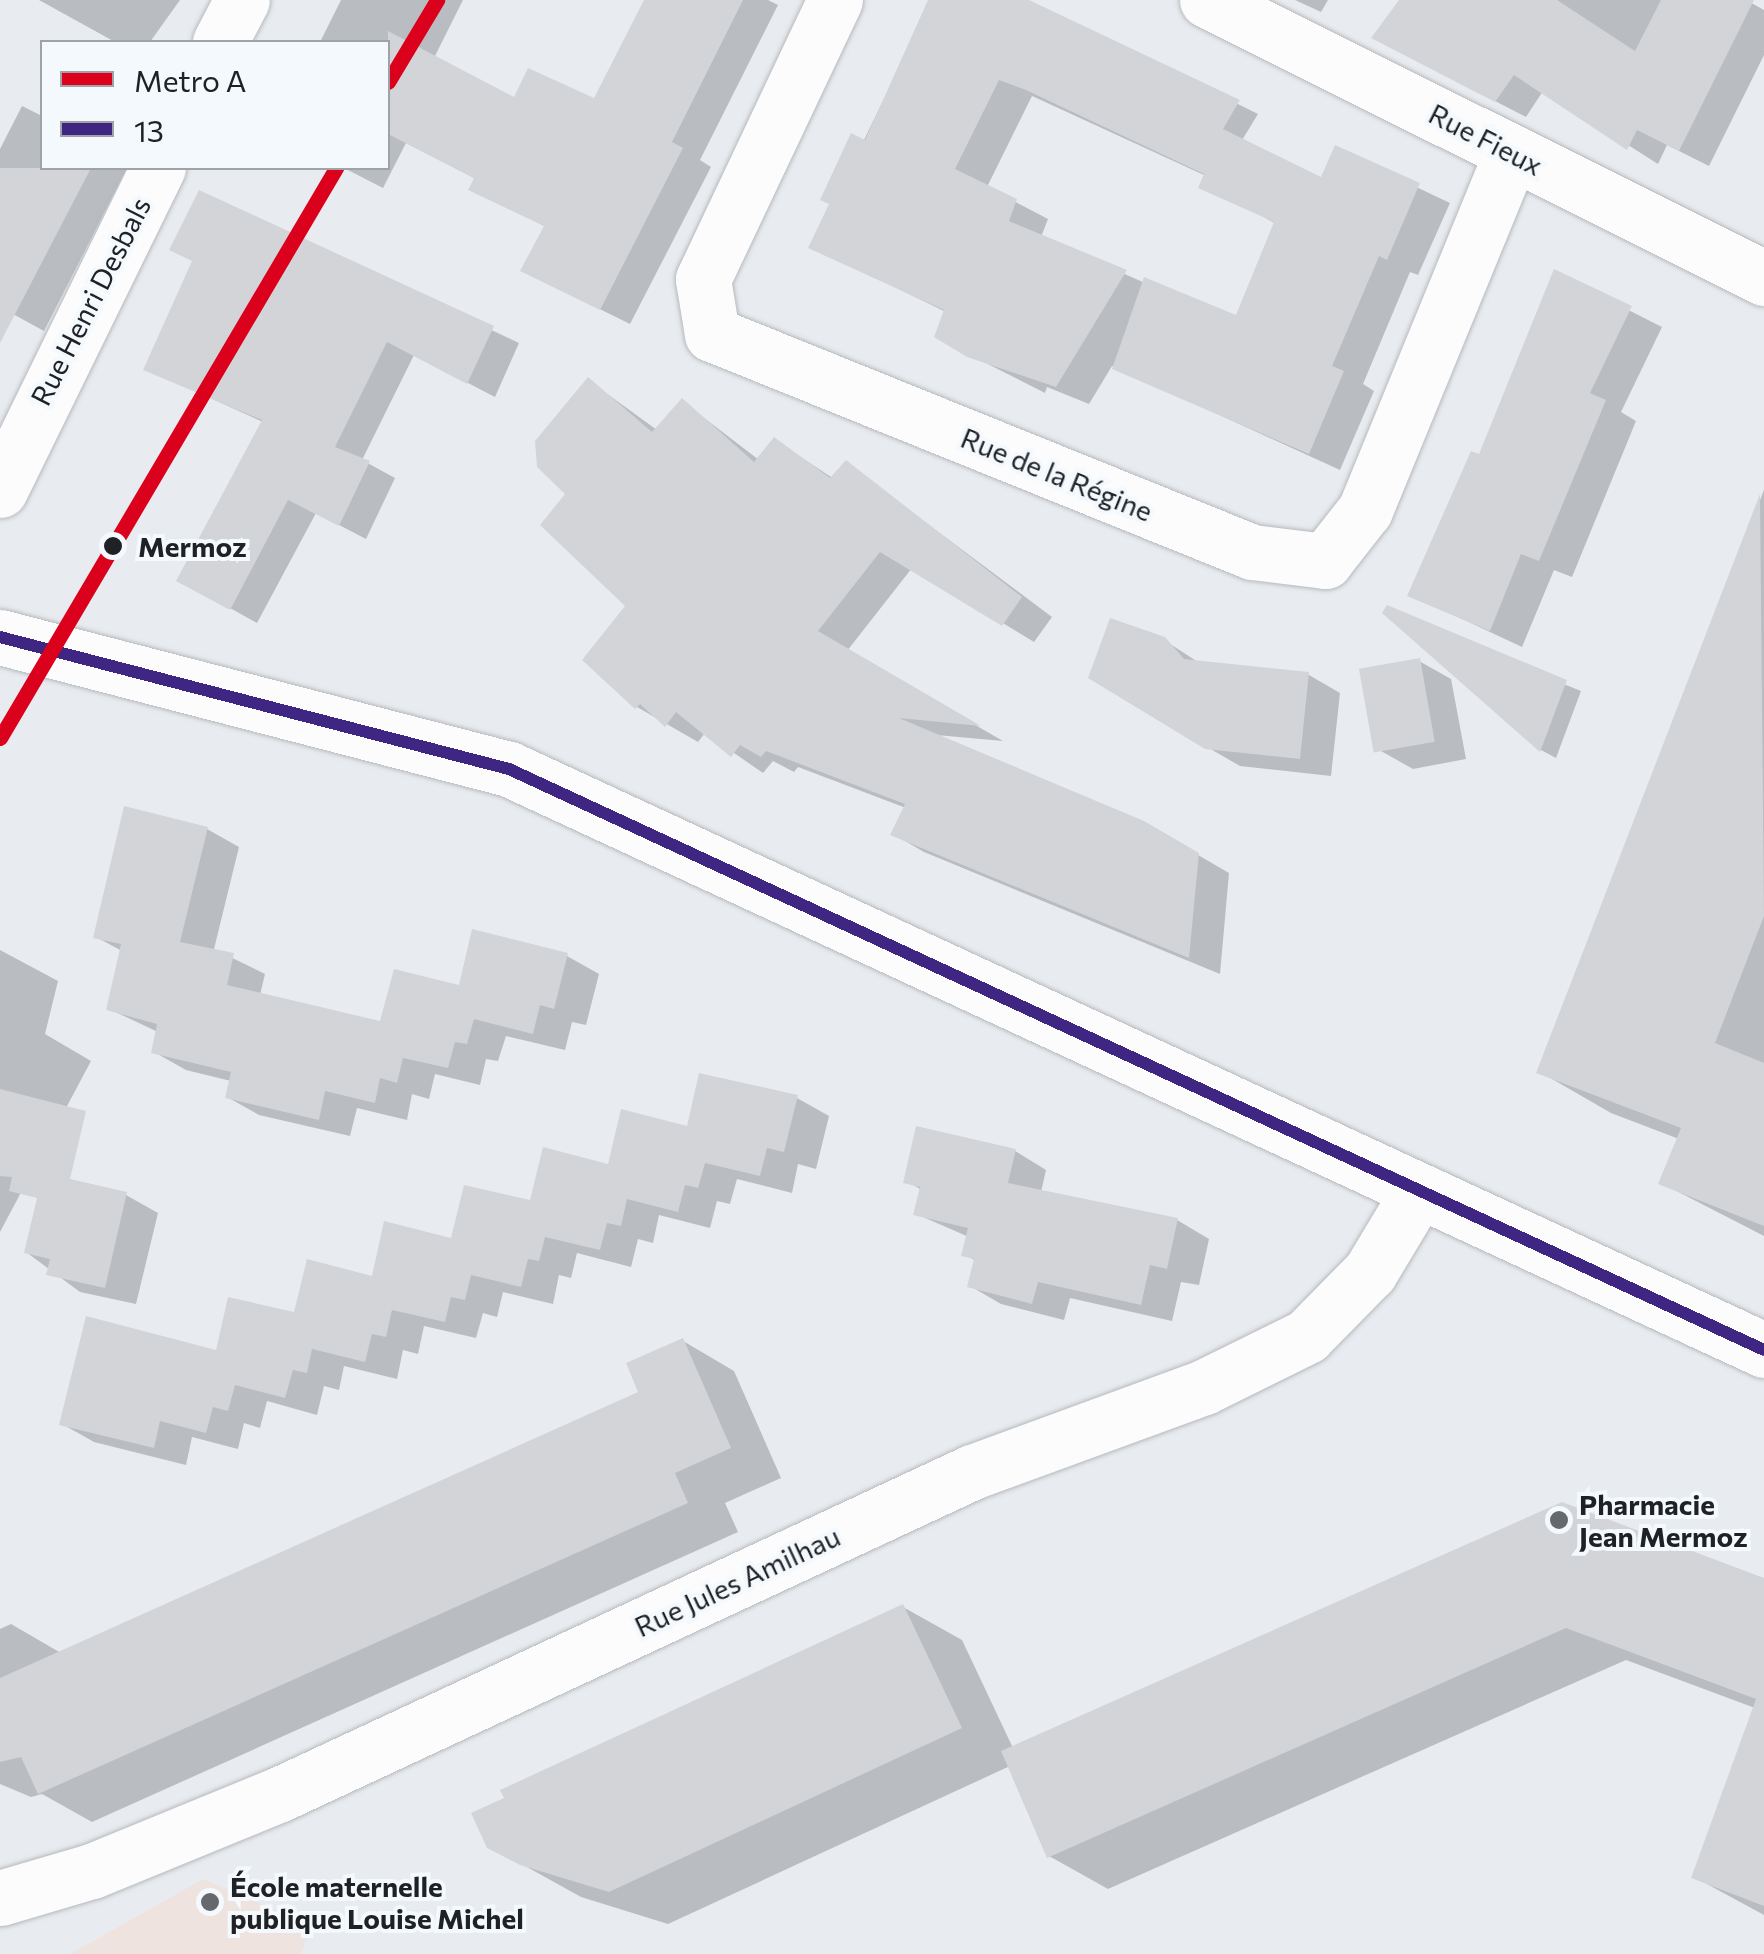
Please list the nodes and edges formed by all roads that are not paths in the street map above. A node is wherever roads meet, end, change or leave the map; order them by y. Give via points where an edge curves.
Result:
1 (242, 0) edge
2 (835, 0) edge
3 (1207, 0) edge
4 (221, 40) edge
5 (1512, 152) junction
6 (157, 170) edge
7 (1764, 278) edge
8 (0, 490) edge
9 (0, 636) edge
10 (1418, 1192) junction
11 (1764, 1350) edge
12 (0, 1898) edge

1 - 4 street
2 - 5 street, Rue de la Régine via 703,279 712,334 1252,552 1325,561 1365,510
3 - 5 street, Rue Fieux
5 - 7 street, Rue Fieux
6 - 8 street, Rue Henri Desbals
9 - 10 street via 510,769
10 - 11 street
10 - 12 street, Rue Jules Amilhau via 1370,1272 1307,1336 1204,1387 972,1472 280,1794 92,1870

